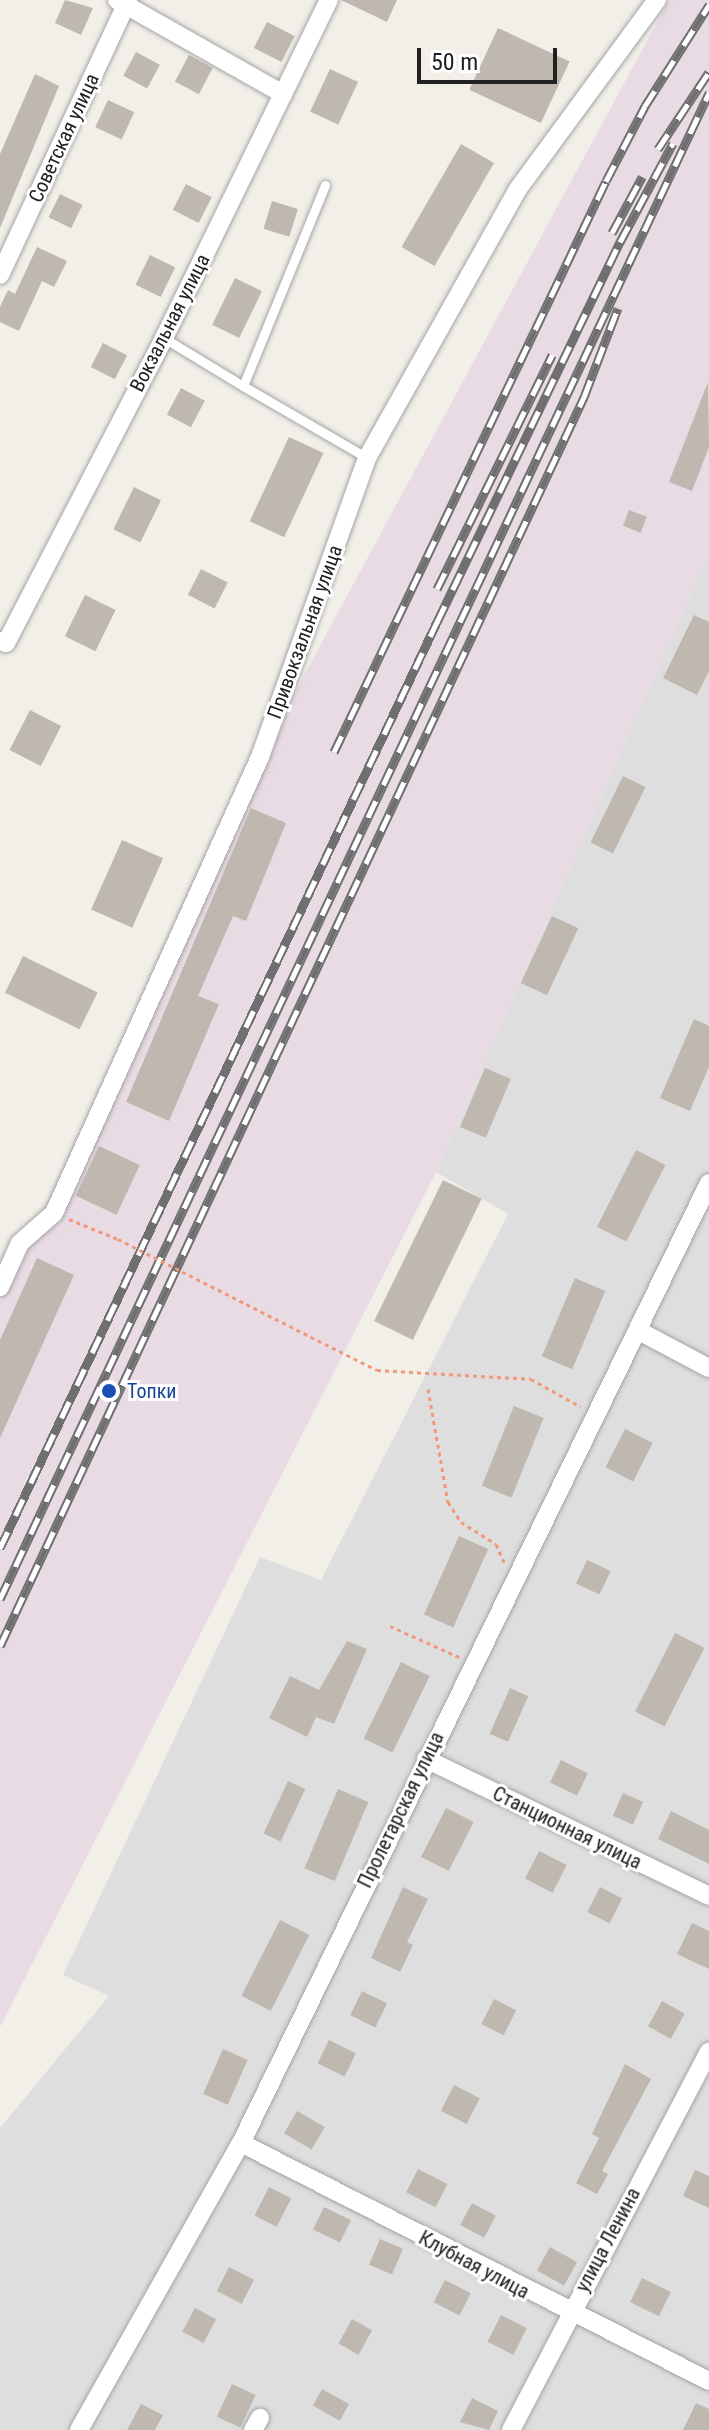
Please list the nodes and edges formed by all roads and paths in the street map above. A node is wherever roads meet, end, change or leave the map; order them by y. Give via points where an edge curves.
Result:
1 (329, 0) edge
2 (657, 0) edge
3 (124, 1) edge
4 (283, 94) junction
5 (325, 185) dead end
6 (0, 275) edge
7 (164, 338) junction
8 (243, 386) junction
9 (367, 458) junction
10 (2, 647) edge
11 (709, 1183) edge
12 (54, 1213) junction
13 (0, 1287) edge
14 (639, 1331) junction
15 (709, 1368) edge
16 (428, 1389) dead end
17 (595, 1414) junction
18 (513, 1583) junction
19 (390, 1626) dead end
20 (473, 1664) junction
21 (426, 1759) junction
22 (709, 1896) edge
23 (709, 2052) edge
24 (241, 2143) junction
25 (568, 2314) junction
26 (709, 2381) edge
27 (79, 2430) edge
28 (511, 2430) edge

1 - 4 street, Вокзальная улица
2 - 9 street, Привокзальная улица via 518,189
3 - 4 street
3 - 6 street, Советская улица
4 - 7 street, Вокзальная улица
5 - 8 lane
7 - 8 lane
7 - 10 street, Вокзальная улица
8 - 9 lane
9 - 12 street, Привокзальная улица via 260,757
11 - 14 street, Пролетарская улица
12 - 13 street, Привокзальная улица via 20,1243
12 - 17 path, bridge via 118,1239 377,1370 531,1379
14 - 15 street
14 - 17 street, Пролетарская улица
16 - 18 path via 448,1502 461,1522 496,1544
17 - 18 street, Пролетарская улица
18 - 20 street, Пролетарская улица
19 - 20 path
20 - 21 street, Пролетарская улица
21 - 22 street, Станционная улица
21 - 24 street, Пролетарская улица
23 - 25 street, улица Ленина
24 - 25 street, Клубная улица
24 - 27 street, Пролетарская улица
25 - 26 street, Клубная улица
25 - 28 street, улица Ленина

